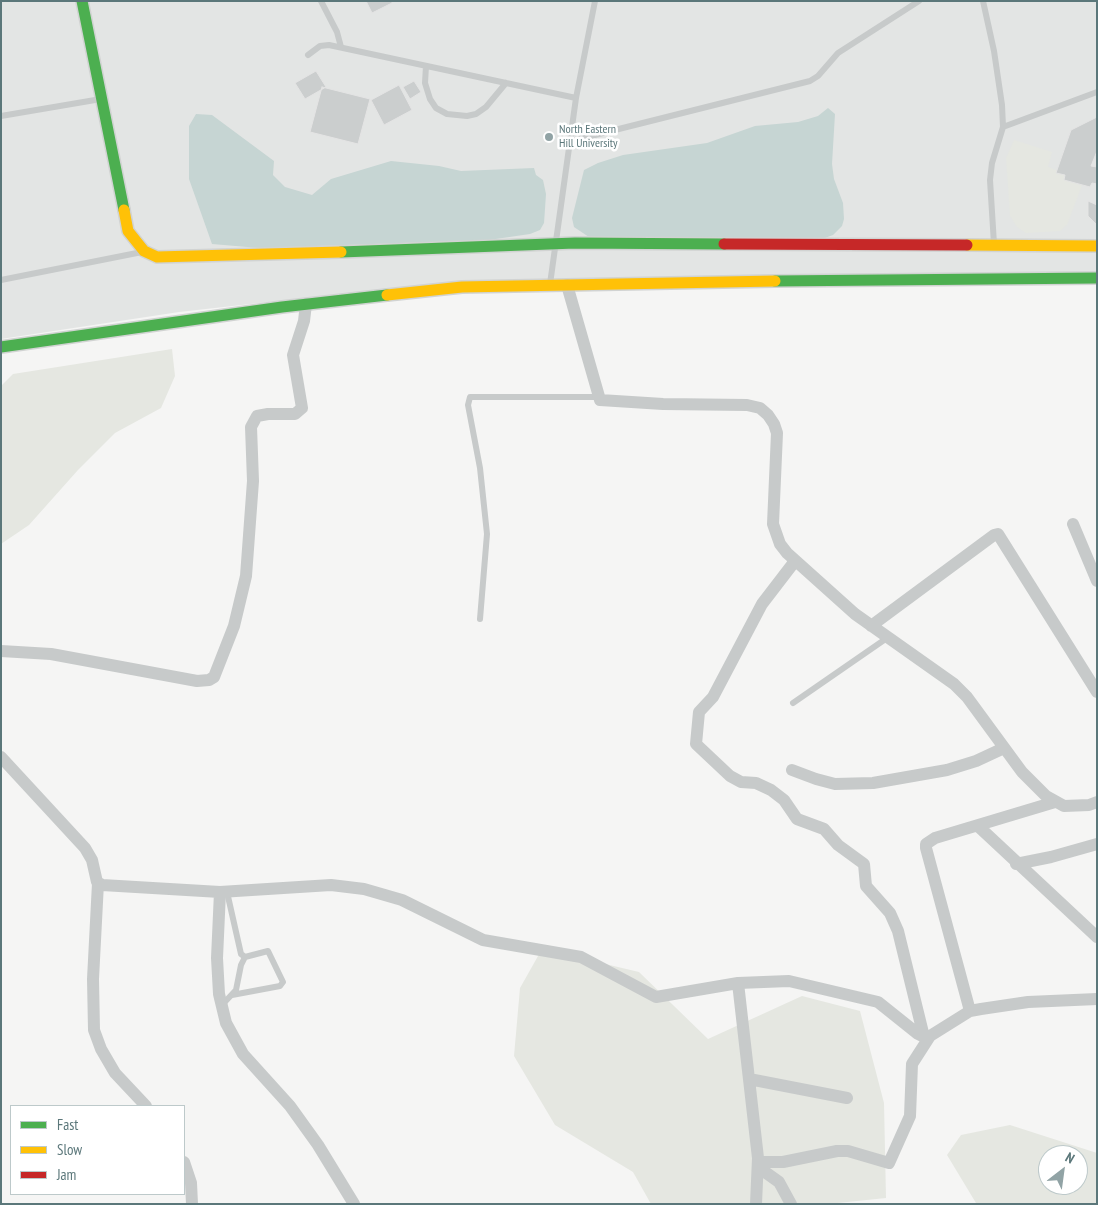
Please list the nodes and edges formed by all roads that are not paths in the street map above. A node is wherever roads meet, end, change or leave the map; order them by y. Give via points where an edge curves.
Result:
1 (82, 1) edge
2 (321, 1) edge
3 (595, 1) edge
4 (919, 1) edge
5 (983, 1) edge
6 (341, 47) junction
7 (308, 55) dead end
8 (426, 66) junction
9 (506, 83) junction
10 (1097, 92) edge
11 (576, 98) junction
12 (101, 99) junction
13 (1, 116) edge
14 (1003, 127) junction
15 (571, 140) junction
16 (554, 244) junction
17 (994, 246) junction
18 (1097, 246) edge
19 (144, 252) junction
20 (1097, 278) edge
21 (1, 280) edge
22 (550, 285) junction
23 (567, 285) junction
24 (306, 304) junction
25 (1, 347) edge
26 (598, 397) junction
27 (1073, 524) dead end
28 (795, 561) junction
29 (1097, 581) edge
30 (480, 620) dead end
31 (871, 626) junction
32 (887, 638) junction
33 (1, 651) edge
34 (1097, 692) edge
35 (793, 703) dead end
36 (1004, 748) junction
37 (1, 757) edge
38 (792, 770) dead end
39 (1055, 802) junction
40 (1097, 802) edge
41 (978, 826) junction
42 (1097, 844) edge
43 (1016, 864) junction
44 (98, 883) junction
45 (224, 892) junction
46 (1097, 936) edge
47 (246, 957) junction
48 (738, 983) junction
49 (232, 995) junction
50 (1097, 1000) edge
51 (222, 1005) junction
52 (970, 1011) junction
53 (927, 1036) junction
54 (749, 1079) junction
55 (847, 1098) dead end
56 (145, 1105) edge
57 (185, 1165) edge
58 (758, 1165) junction
59 (192, 1204) edge
60 (354, 1204) edge
61 (756, 1204) edge
62 (791, 1204) edge

1 - 12 street
2 - 6 lane
3 - 11 lane
4 - 15 lane via 838,53 810,81
5 - 14 lane via 994,51
6 - 7 lane via 324,45
6 - 8 lane
8 - 9 lane
8 - 9 lane via 425,83 430,99 436,108 448,114 476,114
9 - 11 lane
10 - 14 lane
11 - 15 lane
12 - 13 lane
12 - 19 street via 128,231
14 - 17 lane via 990,180
15 - 16 lane
16 - 17 street
16 - 19 street via 173,258
16 - 22 lane
17 - 18 street
19 - 21 lane
20 - 23 street
22 - 23 street
22 - 24 street via 462,287
23 - 26 street
24 - 25 street
24 - 33 street via 293,354 302,408 295,414 257,416 250,426 252,481 246,576 234,626 214,677 197,681 51,654
26 - 28 street via 624,402 760,408 774,424 776,433 773,524 780,544
26 - 30 lane via 470,397 468,405 480,468 487,534
27 - 29 street
28 - 31 street
28 - 53 street via 762,604 713,697 699,712 696,744 730,776 771,790 784,800 797,819 824,830 864,864 866,886 890,913 898,931
31 - 32 street
31 - 34 street via 998,534
32 - 35 lane
32 - 36 street via 954,684
36 - 38 street via 947,770 873,783 835,784
36 - 39 street via 1032,784
37 - 44 street via 85,848
39 - 40 street via 1073,807
39 - 41 street
41 - 43 street
41 - 52 street via 930,840 926,848
42 - 43 street
43 - 46 street
44 - 45 street
44 - 56 street via 94,1030 100,1049 115,1073
45 - 47 lane via 241,954
45 - 48 street via 331,885 364,888 402,900 483,940 581,957 656,997
45 - 51 street via 217,958
47 - 49 lane
47 - 49 lane via 268,951 283,984
48 - 53 street via 789,981 868,998 886,1006 918,1034
48 - 54 street
49 - 51 lane
50 - 52 street via 1028,1002
51 - 60 street via 226,1024 243,1054 290,1106
52 - 53 street
53 - 58 street via 912,1064 910,1116 889,1163 837,1151
54 - 55 street
54 - 58 street
57 - 59 street via 191,1183
58 - 61 street
58 - 62 street via 779,1182

